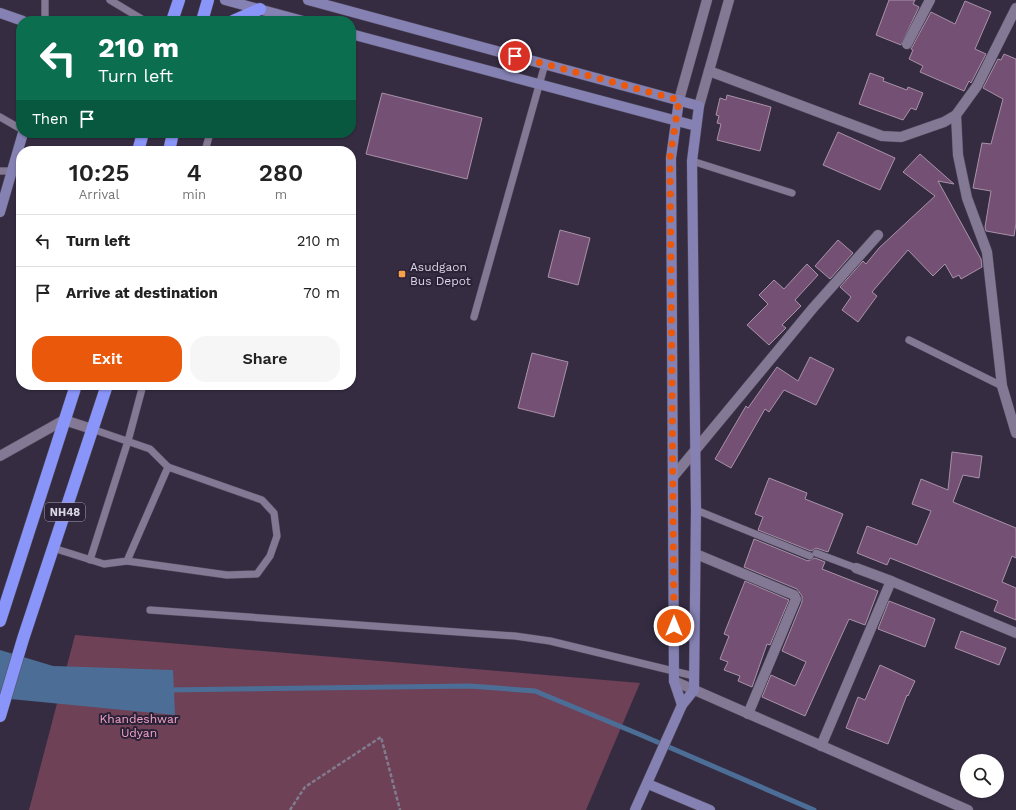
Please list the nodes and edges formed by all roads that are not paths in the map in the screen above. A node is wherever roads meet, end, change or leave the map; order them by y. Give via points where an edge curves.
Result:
1 (46, 0) edge
2 (110, 0) edge
3 (178, 0) edge
4 (208, 0) edge
5 (225, 0) edge
6 (308, 0) edge
7 (707, 0) edge
8 (729, 0) edge
9 (930, 0) edge
10 (1016, 8) edge
11 (260, 9) junction
12 (0, 14) edge
13 (45, 16) edge
14 (137, 16) edge
15 (173, 16) edge
16 (203, 16) edge
17 (246, 16) edge
18 (285, 16) edge
19 (16, 19) edge
20 (356, 35) edge
21 (907, 44) dead end
22 (544, 64) junction
23 (709, 71) junction
24 (539, 84) junction
25 (679, 100) junction
26 (699, 106) junction
27 (956, 115) junction
28 (0, 117) edge
29 (676, 120) junction
30 (16, 126) edge
31 (696, 126) junction
32 (16, 157) edge
33 (692, 161) junction
34 (0, 171) edge
35 (12, 171) junction
36 (792, 193) dead end
37 (0, 212) edge
38 (878, 236) dead end
39 (474, 317) dead end
40 (909, 340) dead end
41 (1002, 386) junction
42 (74, 390) edge
43 (105, 390) edge
44 (142, 390) edge
45 (64, 420) junction
46 (92, 429) junction
47 (1016, 433) edge
48 (128, 441) junction
49 (695, 450) junction
50 (0, 456) edge
51 (168, 467) junction
52 (673, 477) junction
53 (696, 510) junction
54 (53, 548) junction
55 (696, 554) junction
56 (90, 560) junction
57 (127, 561) junction
58 (856, 568) joint
59 (891, 581) junction
60 (150, 610) dead end
61 (0, 621) edge
62 (1016, 633) edge
63 (674, 676) junction
64 (694, 676) junction
65 (694, 690) junction
66 (682, 704) junction
67 (748, 714) junction
68 (0, 716) edge
69 (821, 746) junction
70 (648, 784) junction
71 (635, 810) edge
72 (710, 810) edge
73 (968, 810) edge

1 - 13 lane
2 - 14 lane
3 - 15 highway
4 - 16 highway
5 - 11 street
6 - 22 street
7 - 25 street
8 - 23 street
9 - 21 street
10 - 27 street via 978,86
11 - 17 highway
11 - 18 street
12 - 19 street
20 - 24 street
22 - 24 lane
22 - 25 street
23 - 26 street
23 - 27 street via 882,136 901,138
24 - 29 street
24 - 39 lane
25 - 26 street
25 - 29 street
26 - 31 street
27 - 41 street via 958,155 967,198 987,252
28 - 30 lane
29 - 31 street
29 - 52 street via 670,158
31 - 33 street
32 - 35 street
33 - 36 lane
33 - 49 street
34 - 35 lane
35 - 37 street
38 - 49 street
40 - 41 lane
41 - 47 street
42 - 45 highway, NH48
43 - 46 highway, NH48
44 - 48 lane
45 - 46 street
45 - 50 street
45 - 61 highway, NH48
46 - 48 lane
46 - 54 highway, NH48
48 - 51 lane via 150,449
48 - 56 lane
49 - 52 street
49 - 53 street
51 - 57 lane
51 - 57 lane via 262,500 274,512 276,536 270,556 257,574 235,575
52 - 63 street
53 - 55 street
53 - 58 lane via 813,555
54 - 56 lane
54 - 68 highway, NH48
55 - 64 street
55 - 67 street via 794,595 796,599
56 - 57 lane via 104,564
58 - 59 street
59 - 62 street
59 - 69 street
60 - 63 lane via 515,636 550,641
63 - 64 lane
63 - 65 street
63 - 66 street
64 - 65 street
65 - 66 street
65 - 67 street
66 - 70 street
67 - 69 street
69 - 73 street
70 - 71 street
70 - 72 street

